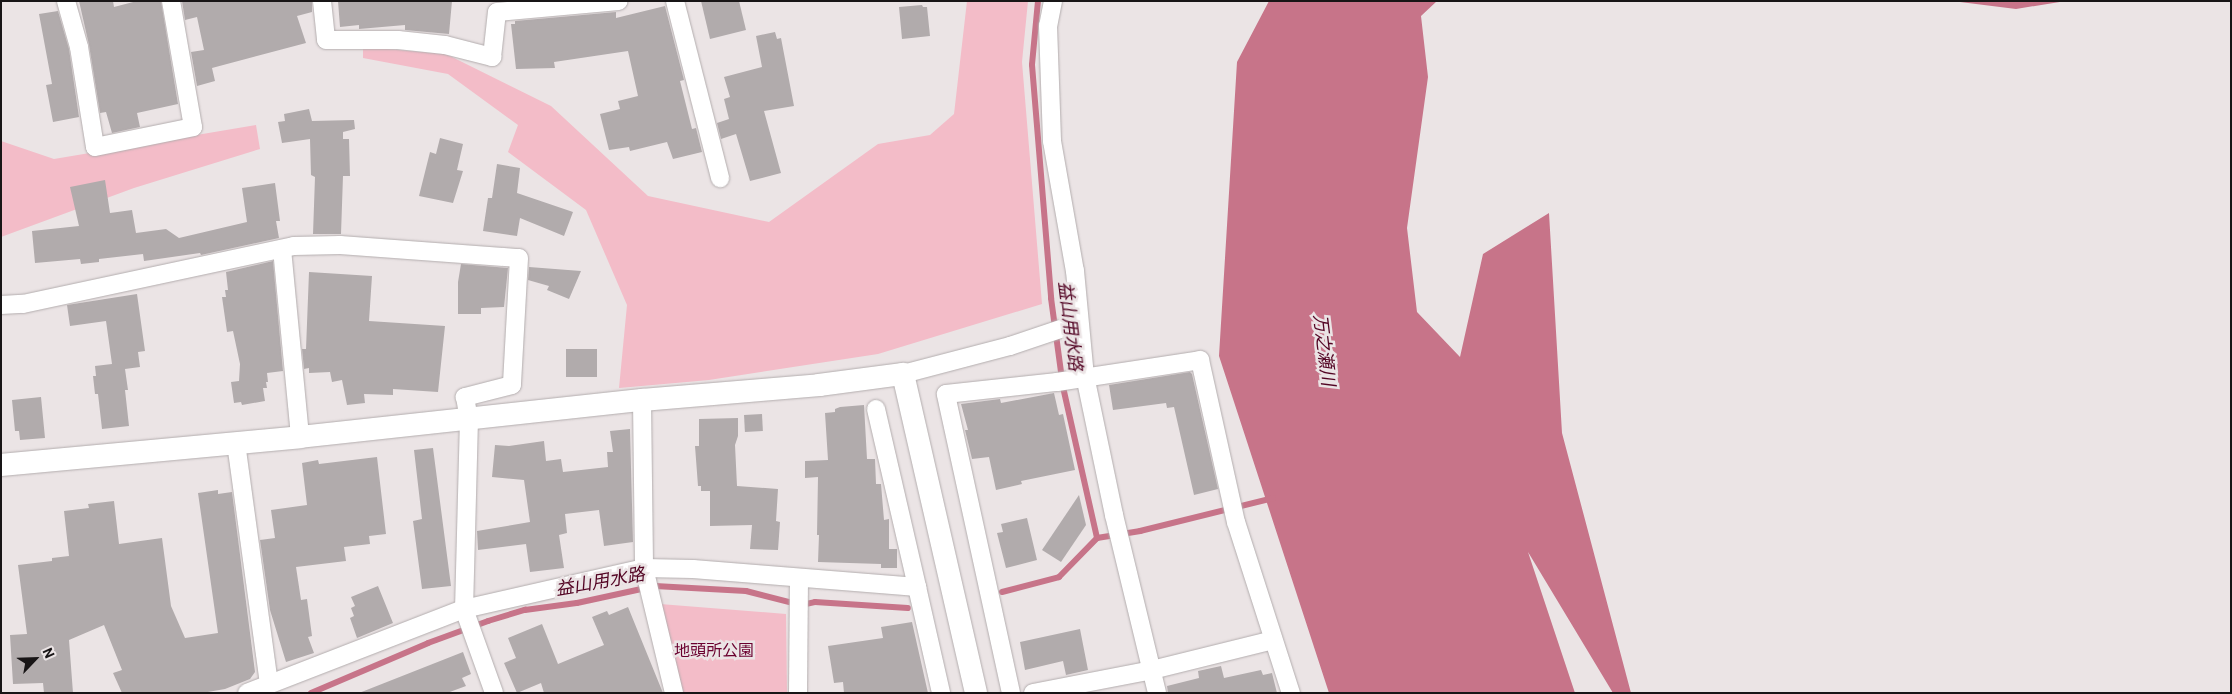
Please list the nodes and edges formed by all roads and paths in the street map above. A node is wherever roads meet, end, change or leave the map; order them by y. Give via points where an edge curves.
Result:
1 (66, 1) edge
2 (171, 1) edge
3 (322, 1) edge
4 (619, 1) edge
5 (676, 1) edge
6 (1052, 1) edge
7 (720, 178) dead end
8 (282, 249) junction
9 (1, 305) edge
10 (1072, 325) junction
11 (903, 374) junction
12 (1071, 379) junction
13 (642, 400) junction
14 (876, 410) dead end
15 (468, 419) junction
16 (300, 437) junction
17 (236, 443) junction
18 (1, 465) edge
19 (645, 573) junction
20 (799, 586) junction
21 (917, 587) junction
22 (465, 613) junction
23 (1273, 640) junction
24 (1152, 670) junction
25 (269, 684) junction
26 (247, 693) edge
27 (494, 693) edge
28 (674, 693) edge
29 (798, 693) edge
30 (941, 693) edge
31 (976, 693) edge
32 (1011, 693) edge
33 (1033, 693) edge
34 (1157, 693) edge
35 (1291, 693) edge

1 - 2 street via 79,47 95,147 193,127
3 - 4 street via 326,40 398,40 445,45 492,57 497,12
5 - 7 street
6 - 10 street via 1048,26 1052,141 1075,271
8 - 9 street via 23,304
8 - 15 street via 340,245 519,258 512,385 465,397
8 - 16 street
10 - 11 street
10 - 12 street
11 - 13 street
11 - 31 street
12 - 23 street via 1200,360 1236,522
12 - 24 street via 1114,515
12 - 32 street via 946,394
13 - 15 street
13 - 19 street
14 - 21 street
15 - 16 street
15 - 22 street
16 - 17 street
17 - 18 street
17 - 25 street
19 - 20 street via 693,569
19 - 22 street
19 - 28 street
20 - 21 street
20 - 29 street
21 - 30 street
22 - 25 street
22 - 27 street
23 - 24 street
23 - 35 street
24 - 33 street
24 - 34 street
25 - 26 street

